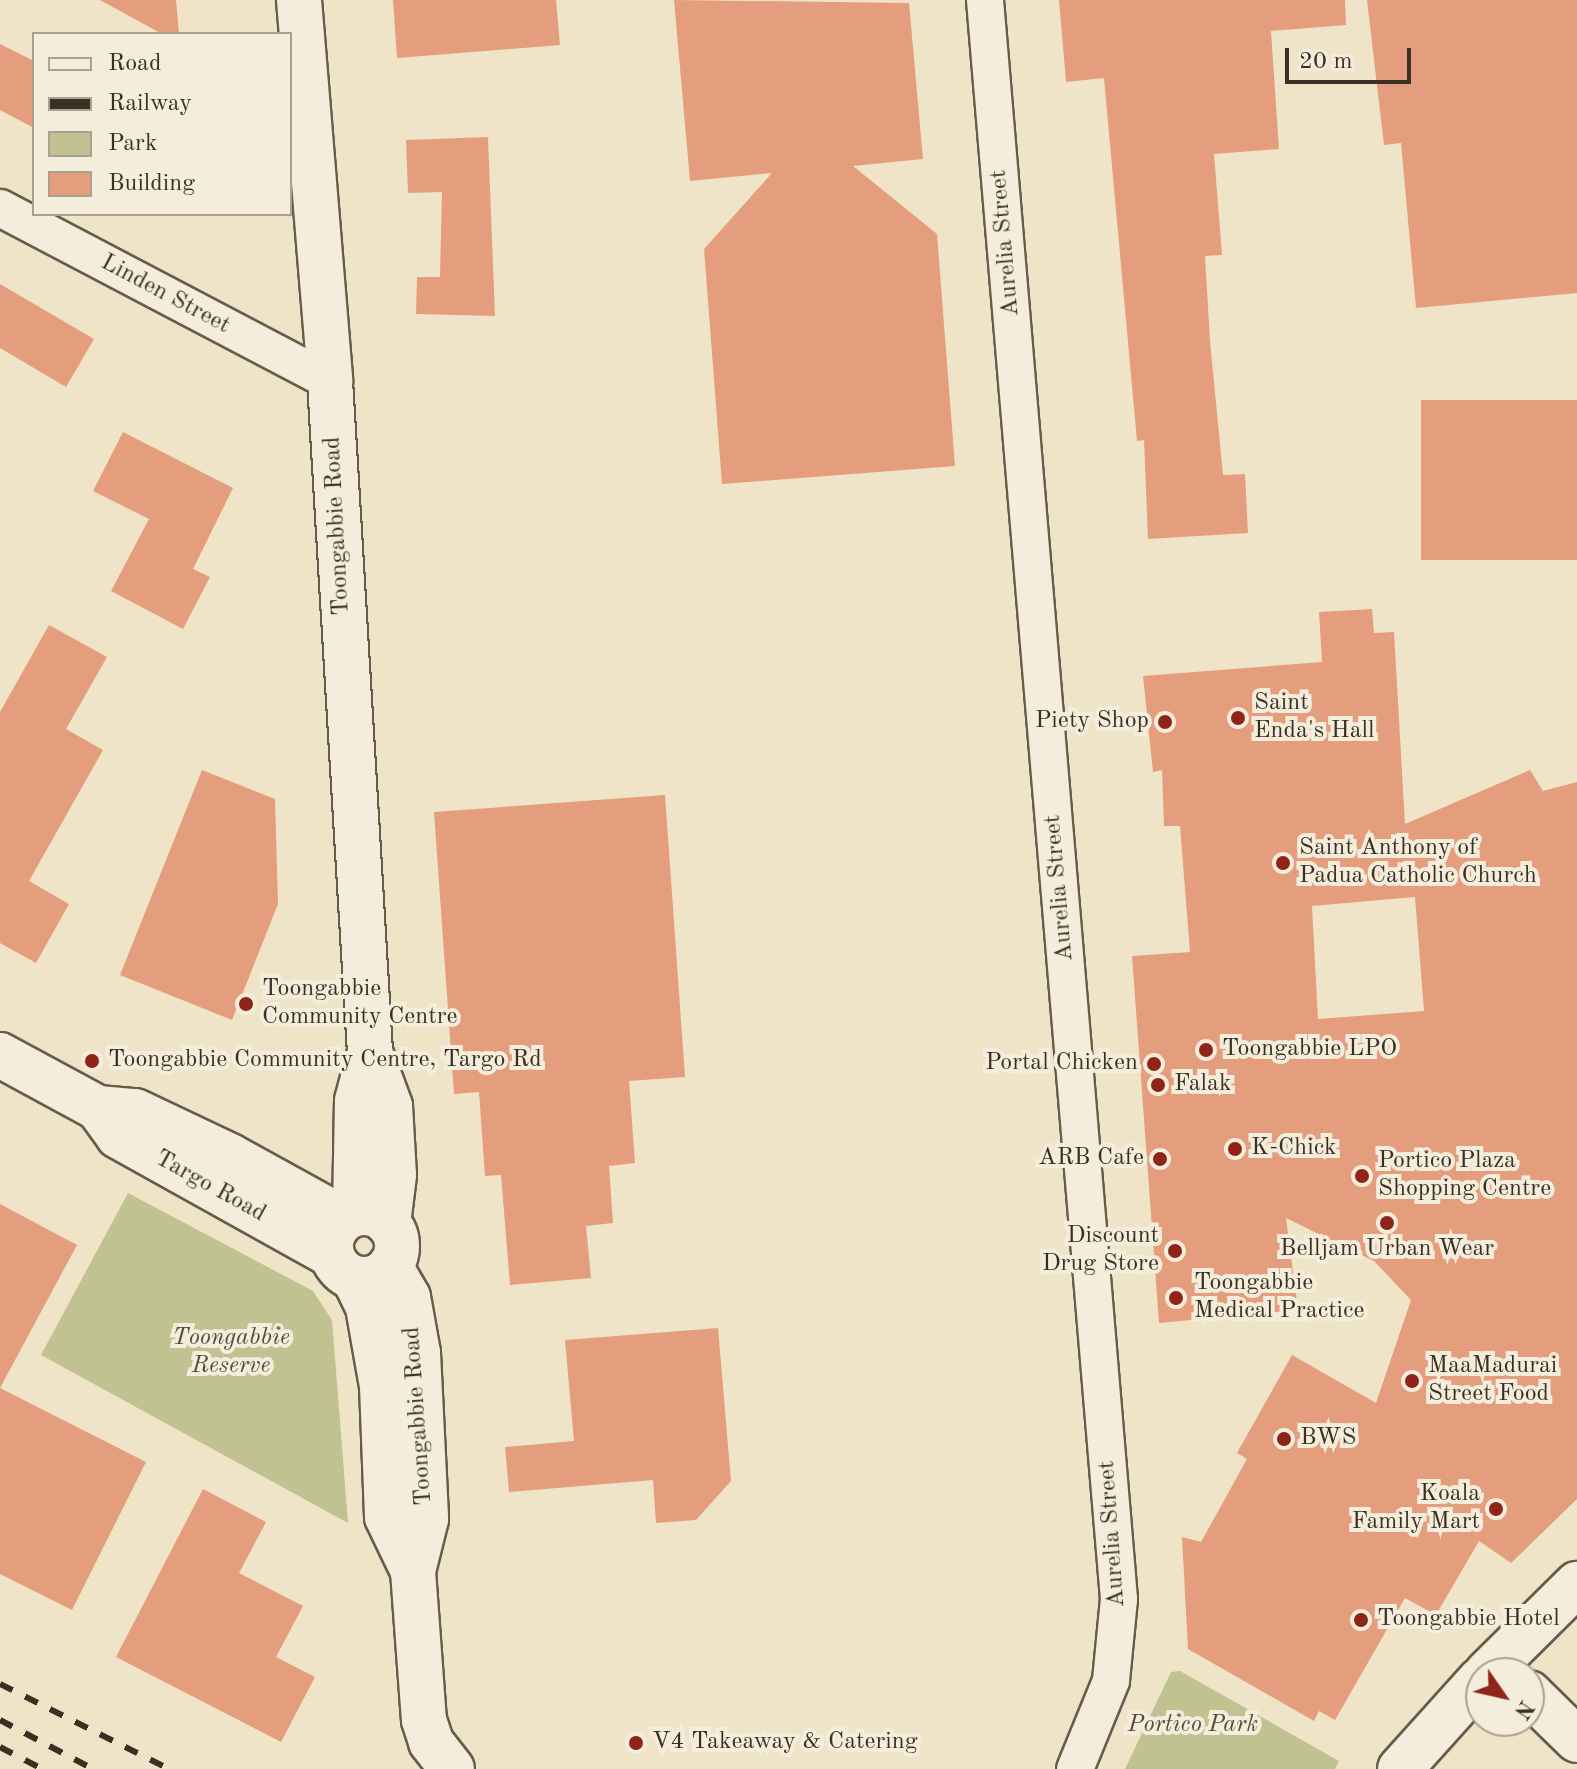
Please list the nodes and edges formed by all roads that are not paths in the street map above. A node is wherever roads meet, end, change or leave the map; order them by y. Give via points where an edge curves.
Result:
1 (299, 0) edge
2 (985, 0) edge
3 (0, 208) edge
4 (330, 381) junction
5 (0, 1055) edge
6 (361, 1243) junction
7 (1577, 1584) edge
8 (1508, 1657) edge
9 (1465, 1702) edge
10 (1545, 1709) edge
11 (1577, 1740) edge
12 (441, 1756) edge
13 (1075, 1769) edge
14 (1400, 1769) edge

1 - 4 main road, Toongabbie Road
2 - 13 street, Aurelia Street via 1119,1599 1111,1681
3 - 4 street, Linden Street
4 - 6 main road, Toongabbie Road via 370,1052 390,1106 394,1175
5 - 6 main road, Targo Road via 98,1108 118,1136
6 - 12 main road, Toongabbie Road via 382,1386 387,1517 413,1571 424,1720
7 - 8 main road
9 - 14 main road
10 - 11 main road

